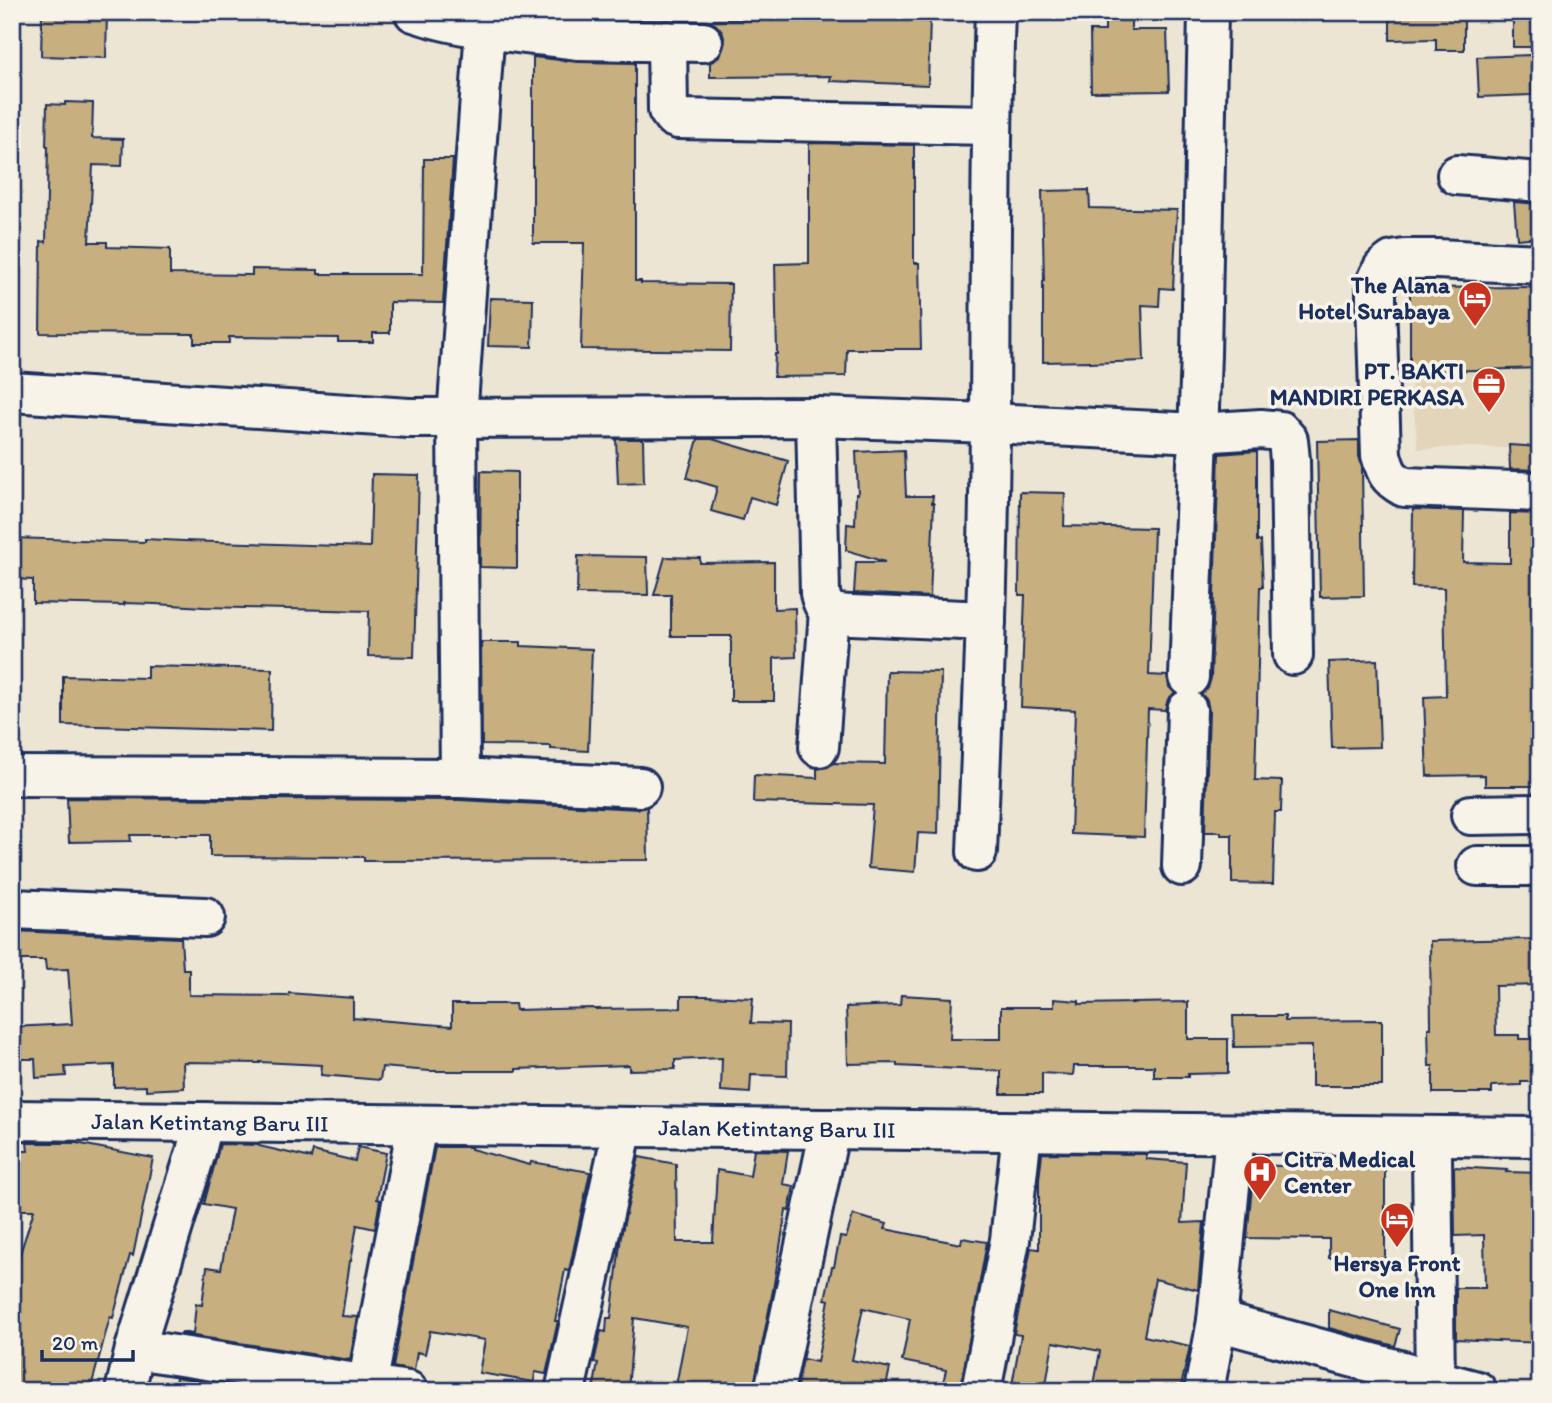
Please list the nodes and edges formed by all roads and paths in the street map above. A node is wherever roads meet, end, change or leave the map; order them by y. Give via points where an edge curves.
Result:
1 (414, 12) edge
2 (995, 12) edge
3 (1208, 12) edge
4 (579, 26) edge
5 (485, 28) junction
6 (991, 125) junction
7 (1457, 174) dead end
8 (1540, 182) edge
9 (1540, 264) edge
10 (12, 392) edge
11 (816, 417) junction
12 (457, 418) junction
13 (990, 423) junction
14 (1198, 433) junction
15 (1540, 492) edge
16 (829, 611) junction
17 (986, 621) junction
18 (1293, 655) dead end
19 (819, 747) dead end
20 (12, 776) edge
21 (460, 778) junction
22 (640, 787) dead end
23 (1540, 814) edge
24 (1471, 815) dead end
25 (977, 852) dead end
26 (1182, 866) dead end
27 (1477, 866) dead end
28 (1540, 866) edge
29 (12, 909) edge
30 (205, 916) dead end
31 (12, 1120) edge
32 (203, 1122) junction
33 (417, 1125) junction
34 (623, 1127) junction
35 (830, 1129) junction
36 (1022, 1132) junction
37 (1235, 1134) junction
38 (1433, 1137) junction
39 (1540, 1137) edge
40 (1217, 1321) junction
41 (135, 1349) junction
42 (1434, 1385) edge
43 (366, 1388) edge
44 (125, 1391) edge
45 (408, 1391) edge
46 (565, 1391) edge
47 (774, 1391) edge
48 (981, 1391) edge
49 (1204, 1391) edge
50 (1477, 1391) edge

1 - 5 street
2 - 6 street
3 - 14 street
4 - 5 street
4 - 6 street via 640,42 685,41 668,110 678,119
5 - 12 street
6 - 13 street
7 - 8 street
9 - 15 street via 1405,259 1383,268 1376,283 1385,471 1404,487
10 - 12 street
11 - 12 street
11 - 13 street
11 - 16 street via 820,593
12 - 21 street
13 - 14 street
13 - 17 street
14 - 18 street via 1261,429 1280,431 1288,440
14 - 26 street
16 - 17 street
16 - 19 street
17 - 25 street
20 - 21 street
21 - 22 street
23 - 24 street
27 - 28 street
29 - 30 street
31 - 32 street, Jalan Ketintang Baru III
32 - 33 street, Jalan Ketintang Baru III
32 - 41 street
33 - 34 street, Jalan Ketintang Baru III
33 - 43 street
34 - 35 street, Jalan Ketintang Baru III
34 - 46 street
35 - 36 street, Jalan Ketintang Baru III
35 - 47 street
36 - 37 street, Jalan Ketintang Baru III
36 - 48 street via 1010,1240
37 - 38 street, Jalan Ketintang Baru III
37 - 40 street
38 - 39 street, Jalan Ketintang Baru III
38 - 42 street
40 - 42 street
40 - 49 street
41 - 43 street
41 - 44 street
42 - 50 street
43 - 45 street

